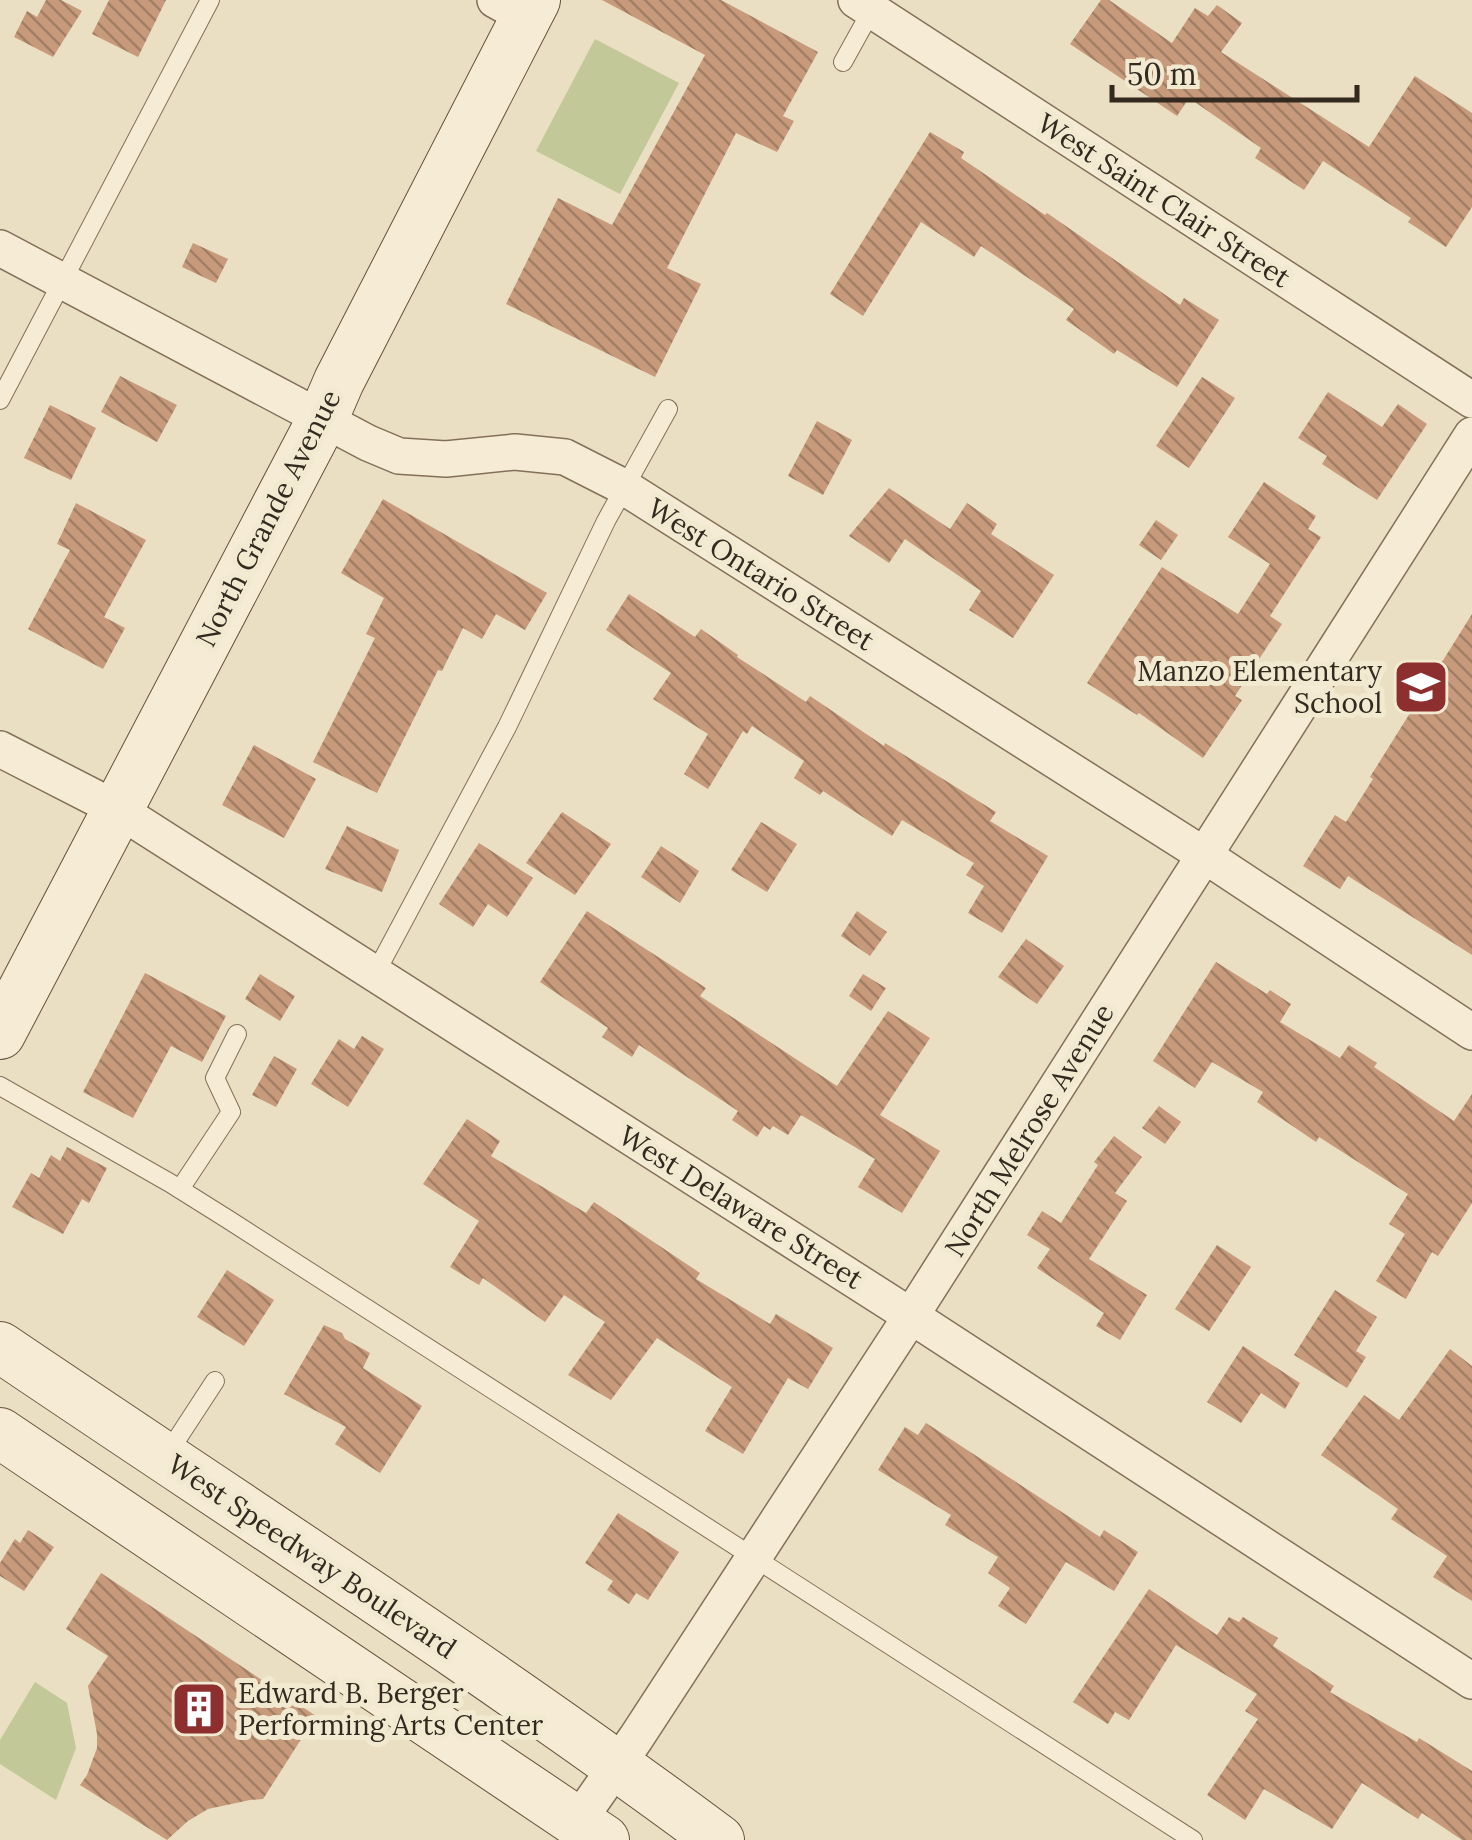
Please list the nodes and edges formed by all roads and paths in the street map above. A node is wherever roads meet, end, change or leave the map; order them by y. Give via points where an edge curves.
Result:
1 (210, 0) edge
2 (868, 4) edge
3 (519, 6) edge
4 (844, 62) dead end
5 (0, 248) edge
6 (63, 280) junction
7 (0, 400) edge
8 (1472, 400) edge
9 (668, 409) dead end
10 (322, 418) junction
11 (1472, 435) edge
12 (624, 487) junction
13 (0, 749) edge
14 (116, 808) junction
15 (1204, 855) junction
16 (375, 974) junction
17 (1472, 1032) edge
18 (0, 1034) edge
19 (237, 1034) dead end
20 (0, 1086) edge
21 (180, 1189) junction
22 (912, 1316) junction
23 (0, 1347) edge
24 (215, 1382) dead end
25 (0, 1432) edge
26 (164, 1457) junction
27 (754, 1556) junction
28 (1472, 1681) edge
29 (617, 1764) junction
30 (583, 1834) edge
31 (719, 1840) edge
32 (1193, 1840) edge

1 - 6 lane
2 - 4 lane
2 - 8 street, West Saint Clair Street
3 - 10 main road, North Grande Avenue
5 - 6 street, West Ontario Street
6 - 7 lane
6 - 10 street, West Ontario Street
9 - 12 lane
10 - 12 street, West Ontario Street via 400,456 515,452 565,458
10 - 14 main road, North Grande Avenue
11 - 15 street, North Melrose Avenue
12 - 15 street, West Ontario Street
12 - 16 lane via 507,727
13 - 14 street, West Delaware Street
14 - 16 street, West Delaware Street
14 - 18 main road, North Grande Avenue
15 - 17 street, West Ontario Street
15 - 22 street, North Melrose Avenue
16 - 22 street, West Delaware Street
19 - 21 lane via 215,1078 231,1112
20 - 21 lane
21 - 27 lane
22 - 27 street, North Melrose Avenue
22 - 28 street, West Delaware Street
23 - 26 main road, West Speedway Boulevard
24 - 26 lane
25 - 30 main road
26 - 29 main road, West Speedway Boulevard
27 - 29 street, North Melrose Avenue
27 - 32 lane
29 - 30 street, North Melrose Avenue
29 - 31 main road, West Speedway Boulevard

